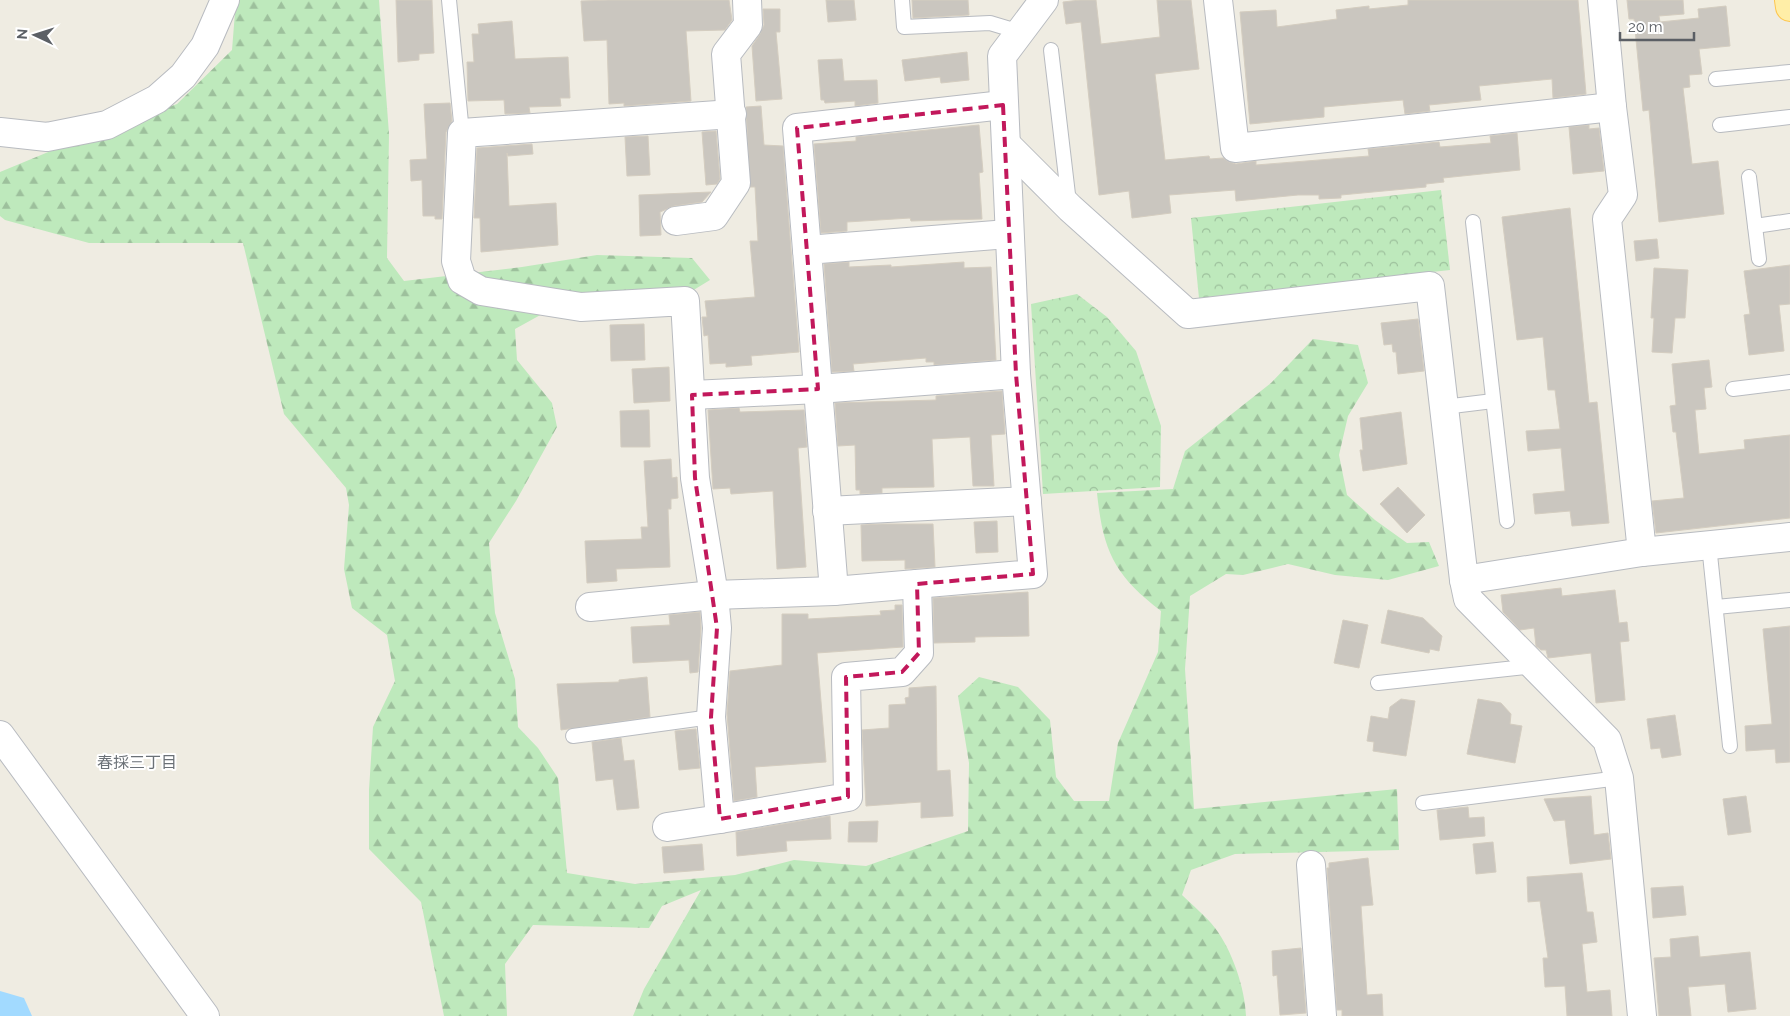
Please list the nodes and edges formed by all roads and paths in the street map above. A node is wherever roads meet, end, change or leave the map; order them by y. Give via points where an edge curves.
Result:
1 (224, 0) edge
2 (449, 0) edge
3 (747, 0) edge
4 (902, 0) edge
5 (1044, 0) edge
6 (1218, 0) edge
7 (1602, 0) edge
8 (1789, 0) edge
9 (1790, 7) edge
10 (1020, 32) junction
11 (1051, 50) dead end
12 (1790, 72) edge
13 (1716, 79) dead end
14 (1003, 105) junction
15 (1612, 107) junction
16 (732, 114) junction
17 (1790, 117) edge
18 (1720, 126) dead end
19 (0, 132) edge
20 (462, 133) junction
21 (1007, 145) junction
22 (1750, 177) dead end
23 (1070, 208) junction
24 (676, 220) dead end
25 (1790, 221) edge
26 (1473, 222) dead end
27 (1755, 226) junction
28 (1008, 234) junction
29 (807, 250) junction
30 (1759, 259) dead end
31 (1016, 374) junction
32 (1790, 382) edge
33 (818, 389) junction
34 (1733, 389) dead end
35 (692, 395) junction
36 (1493, 401) junction
37 (1444, 407) junction
38 (1027, 501) junction
39 (827, 511) junction
40 (1507, 521) dead end
41 (1790, 537) edge
42 (1710, 545) junction
43 (1642, 552) junction
44 (1464, 580) junction
45 (917, 584) junction
46 (834, 591) junction
47 (714, 594) junction
48 (1790, 600) edge
49 (590, 607) dead end
50 (1716, 607) junction
51 (1534, 666) junction
52 (1378, 683) dead end
53 (711, 718) junction
54 (0, 735) edge
55 (573, 736) dead end
56 (1730, 746) dead end
57 (1618, 778) junction
58 (1423, 803) dead end
59 (720, 819) junction
60 (667, 827) dead end
61 (1311, 865) dead end
62 (204, 1016) edge
63 (1322, 1016) edge
64 (1642, 1016) edge

1 - 19 street via 205,46 183,76 157,100 107,125 47,137
2 - 20 lane
3 - 16 street via 748,24 726,54
4 - 10 lane via 904,27 990,22
5 - 10 street
6 - 15 street via 1235,148
7 - 15 street
8 - 9 main road
10 - 14 street via 1002,56
11 - 23 lane
12 - 13 lane
14 - 21 street
14 - 29 street via 797,128
15 - 43 street via 1623,195 1607,219
16 - 20 street
16 - 24 street via 736,183 714,216
17 - 18 lane
20 - 35 street via 456,261 462,280 481,291 581,307 685,301
21 - 23 street
21 - 28 street
22 - 27 lane
23 - 37 street via 1188,314 1430,286
25 - 27 lane
26 - 36 lane
27 - 30 lane
28 - 29 street
28 - 31 street
29 - 33 street
31 - 33 street
31 - 38 street
32 - 34 lane
33 - 35 street
33 - 39 street
35 - 47 street via 696,478
36 - 37 lane
36 - 40 lane
37 - 44 street
38 - 39 street
38 - 45 street via 1033,574
39 - 46 street
41 - 42 street
42 - 43 street
42 - 50 lane
43 - 44 street
44 - 51 street via 1468,599
45 - 46 street
45 - 59 street via 919,653 902,672 846,677 848,797
46 - 47 street
47 - 49 street
47 - 53 street via 717,628
48 - 50 lane
50 - 56 lane
51 - 52 lane
51 - 57 street via 1607,740
53 - 55 lane
53 - 59 street
54 - 62 street
57 - 58 lane
57 - 64 street
59 - 60 street
61 - 63 street

